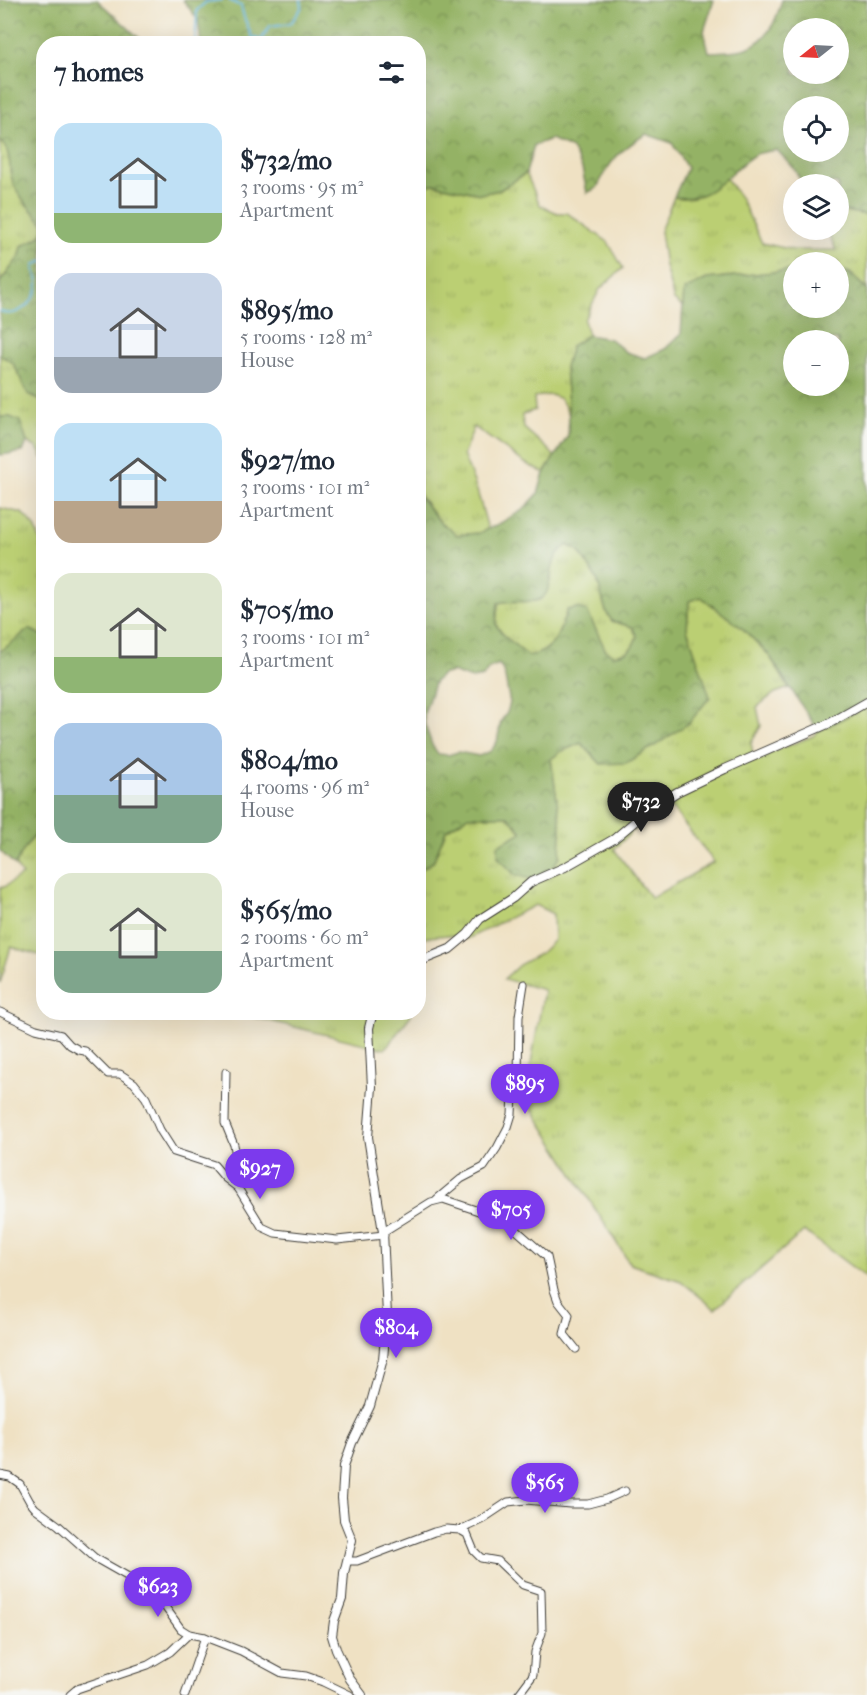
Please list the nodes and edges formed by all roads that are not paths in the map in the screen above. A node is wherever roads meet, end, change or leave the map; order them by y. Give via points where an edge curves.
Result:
1 (867, 702) edge
2 (426, 959) edge
3 (524, 984) dead end
4 (0, 1012) edge
5 (371, 1020) edge
6 (226, 1072) dead end
7 (238, 1188) junction
8 (435, 1201) junction
9 (383, 1233) junction
10 (576, 1349) dead end
11 (0, 1474) edge
12 (625, 1491) dead end
13 (460, 1530) junction
14 (348, 1561) junction
15 (189, 1634) junction
16 (205, 1637) junction
17 (70, 1695) edge
18 (185, 1695) edge
19 (350, 1695) edge
20 (362, 1695) edge
21 (518, 1695) edge

1 - 2 street via 830,723 677,792 614,839 531,882 480,919 450,949
3 - 8 street via 518,1077 508,1127 484,1167 461,1179
4 - 7 street via 36,1029 61,1035 70,1045 85,1051 108,1074 120,1074 134,1083 174,1152 214,1165
5 - 9 street via 368,1137
6 - 7 street via 225,1123 238,1165
7 - 9 street via 262,1227 275,1233 337,1240
8 - 9 street
8 - 10 street via 443,1199 505,1220 547,1257 558,1301 569,1315 564,1334
9 - 14 street via 387,1315 383,1359 370,1406 344,1466 344,1520 352,1540
11 - 15 street via 20,1484 35,1508 95,1558 147,1585
12 - 13 street via 588,1504 508,1502
13 - 14 street via 440,1530
13 - 21 street via 467,1534 474,1551 482,1558 498,1561 523,1585 541,1591 542,1633 533,1675
14 - 20 street via 332,1636 350,1679
15 - 16 street
15 - 17 street via 148,1665 77,1689
16 - 18 street
16 - 19 street via 282,1673 306,1676

